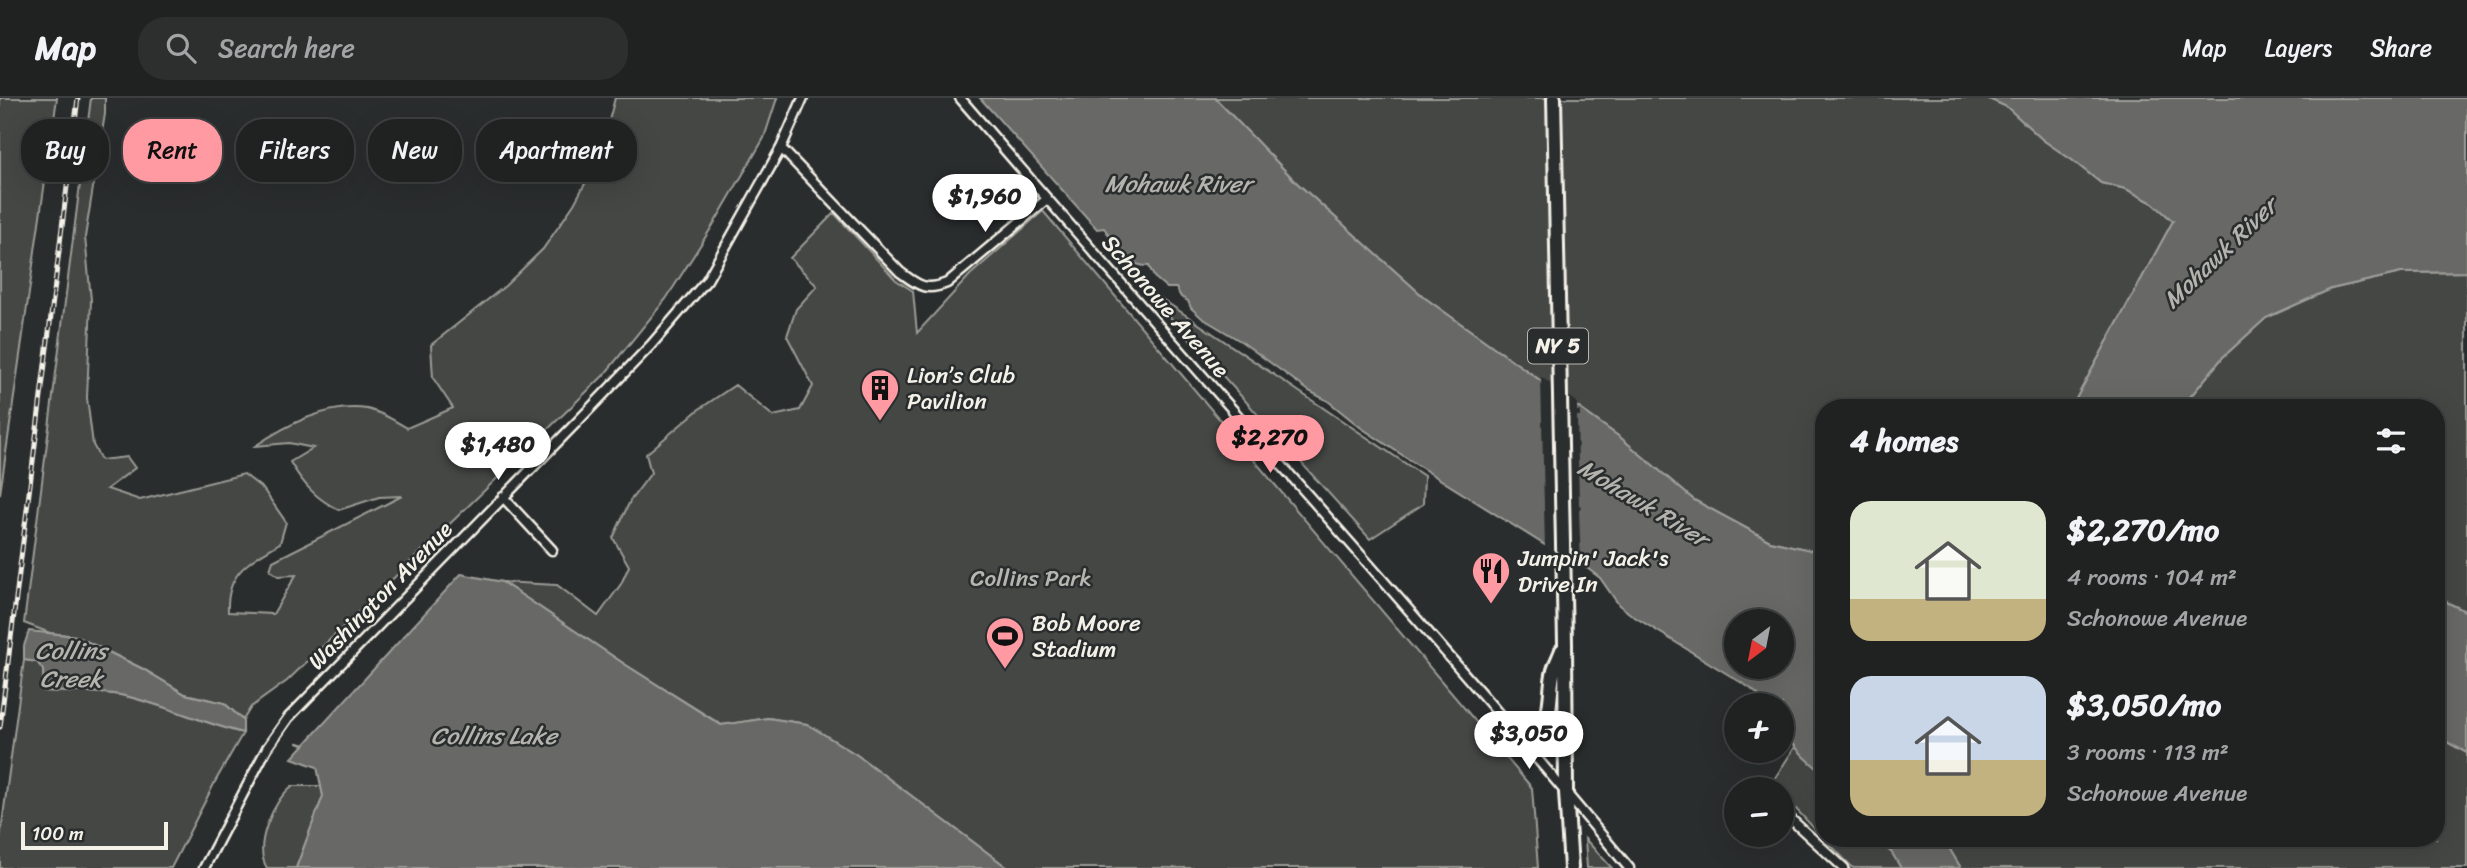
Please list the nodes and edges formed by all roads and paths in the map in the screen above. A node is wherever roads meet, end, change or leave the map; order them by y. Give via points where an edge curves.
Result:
1 (803, 98) edge
2 (960, 98) edge
3 (1554, 98) edge
4 (780, 148) junction
5 (1047, 199) junction
6 (503, 497) junction
7 (552, 550) dead end
8 (1565, 643) junction
9 (1515, 732) junction
10 (1566, 792) junction
11 (1794, 822) edge
12 (1815, 841) edge
13 (1821, 847) edge
14 (204, 868) edge
15 (1571, 868) edge
16 (1629, 868) edge
17 (1844, 868) edge

1 - 4 street, Washington Avenue
2 - 5 street, Schonowe Avenue
3 - 8 main road, NY 5
4 - 5 street via 919,286 935,288 947,283
4 - 6 street, Washington Avenue via 707,280 651,345
5 - 9 street, Schonowe Avenue
6 - 7 street
6 - 14 street, Washington Avenue via 288,718 267,748
8 - 9 main road via 1553,671 1552,701 1543,726 1533,733
8 - 10 main road, NY 5
9 - 10 street, Schonowe Avenue
10 - 15 main road, NY 5
10 - 16 street, Schonowe Avenue
11 - 12 street
13 - 17 street

